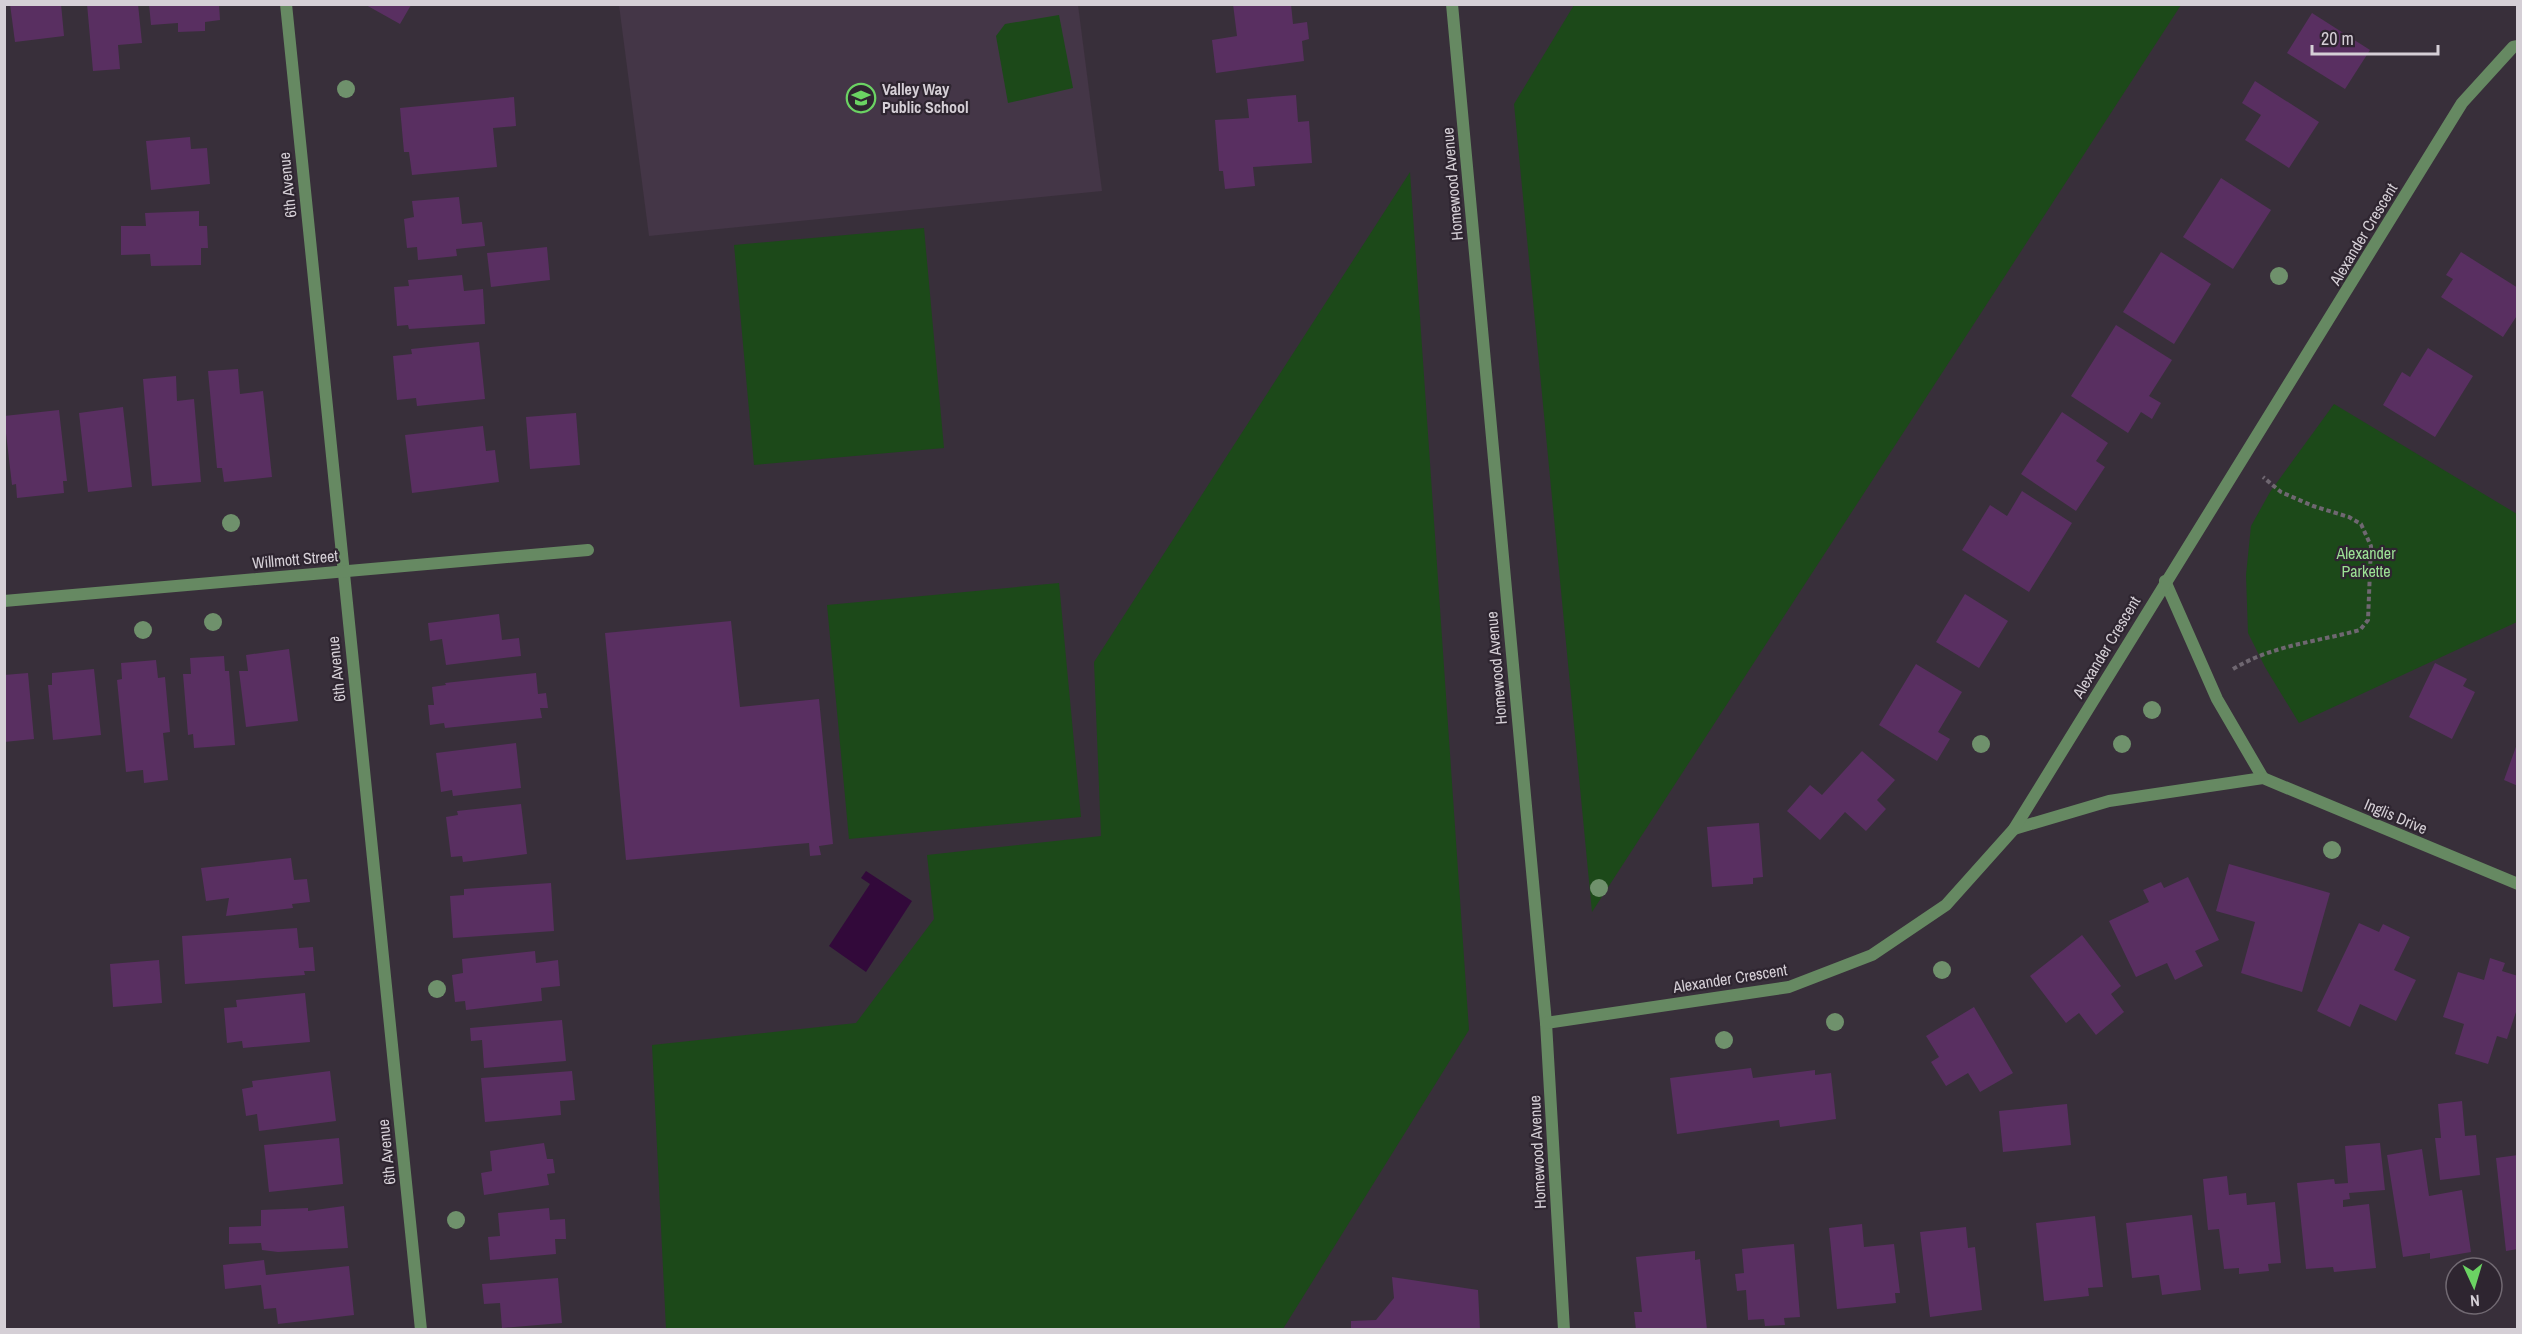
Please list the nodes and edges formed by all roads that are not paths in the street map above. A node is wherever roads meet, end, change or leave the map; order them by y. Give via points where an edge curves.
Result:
1 (286, 4) edge
2 (1452, 4) edge
3 (2517, 46) edge
4 (588, 550) dead end
5 (342, 571) junction
6 (2165, 581) junction
7 (4, 601) edge
8 (2263, 778) junction
9 (2014, 829) junction
10 (2517, 884) edge
11 (1546, 1023) junction
12 (421, 1329) edge
13 (1564, 1329) edge

1 - 5 street, 6th Avenue
2 - 11 street, Homewood Avenue
3 - 6 street, Alexander Crescent via 2462,103
4 - 5 street, Willmott Street
5 - 7 street, Willmott Street
5 - 12 street, 6th Avenue
6 - 8 street via 2210,684
6 - 9 street, Alexander Crescent
8 - 9 street via 2109,801
8 - 10 street, Inglis Drive
9 - 11 street, Alexander Crescent via 1946,905 1872,955 1789,987
11 - 13 street, Homewood Avenue

